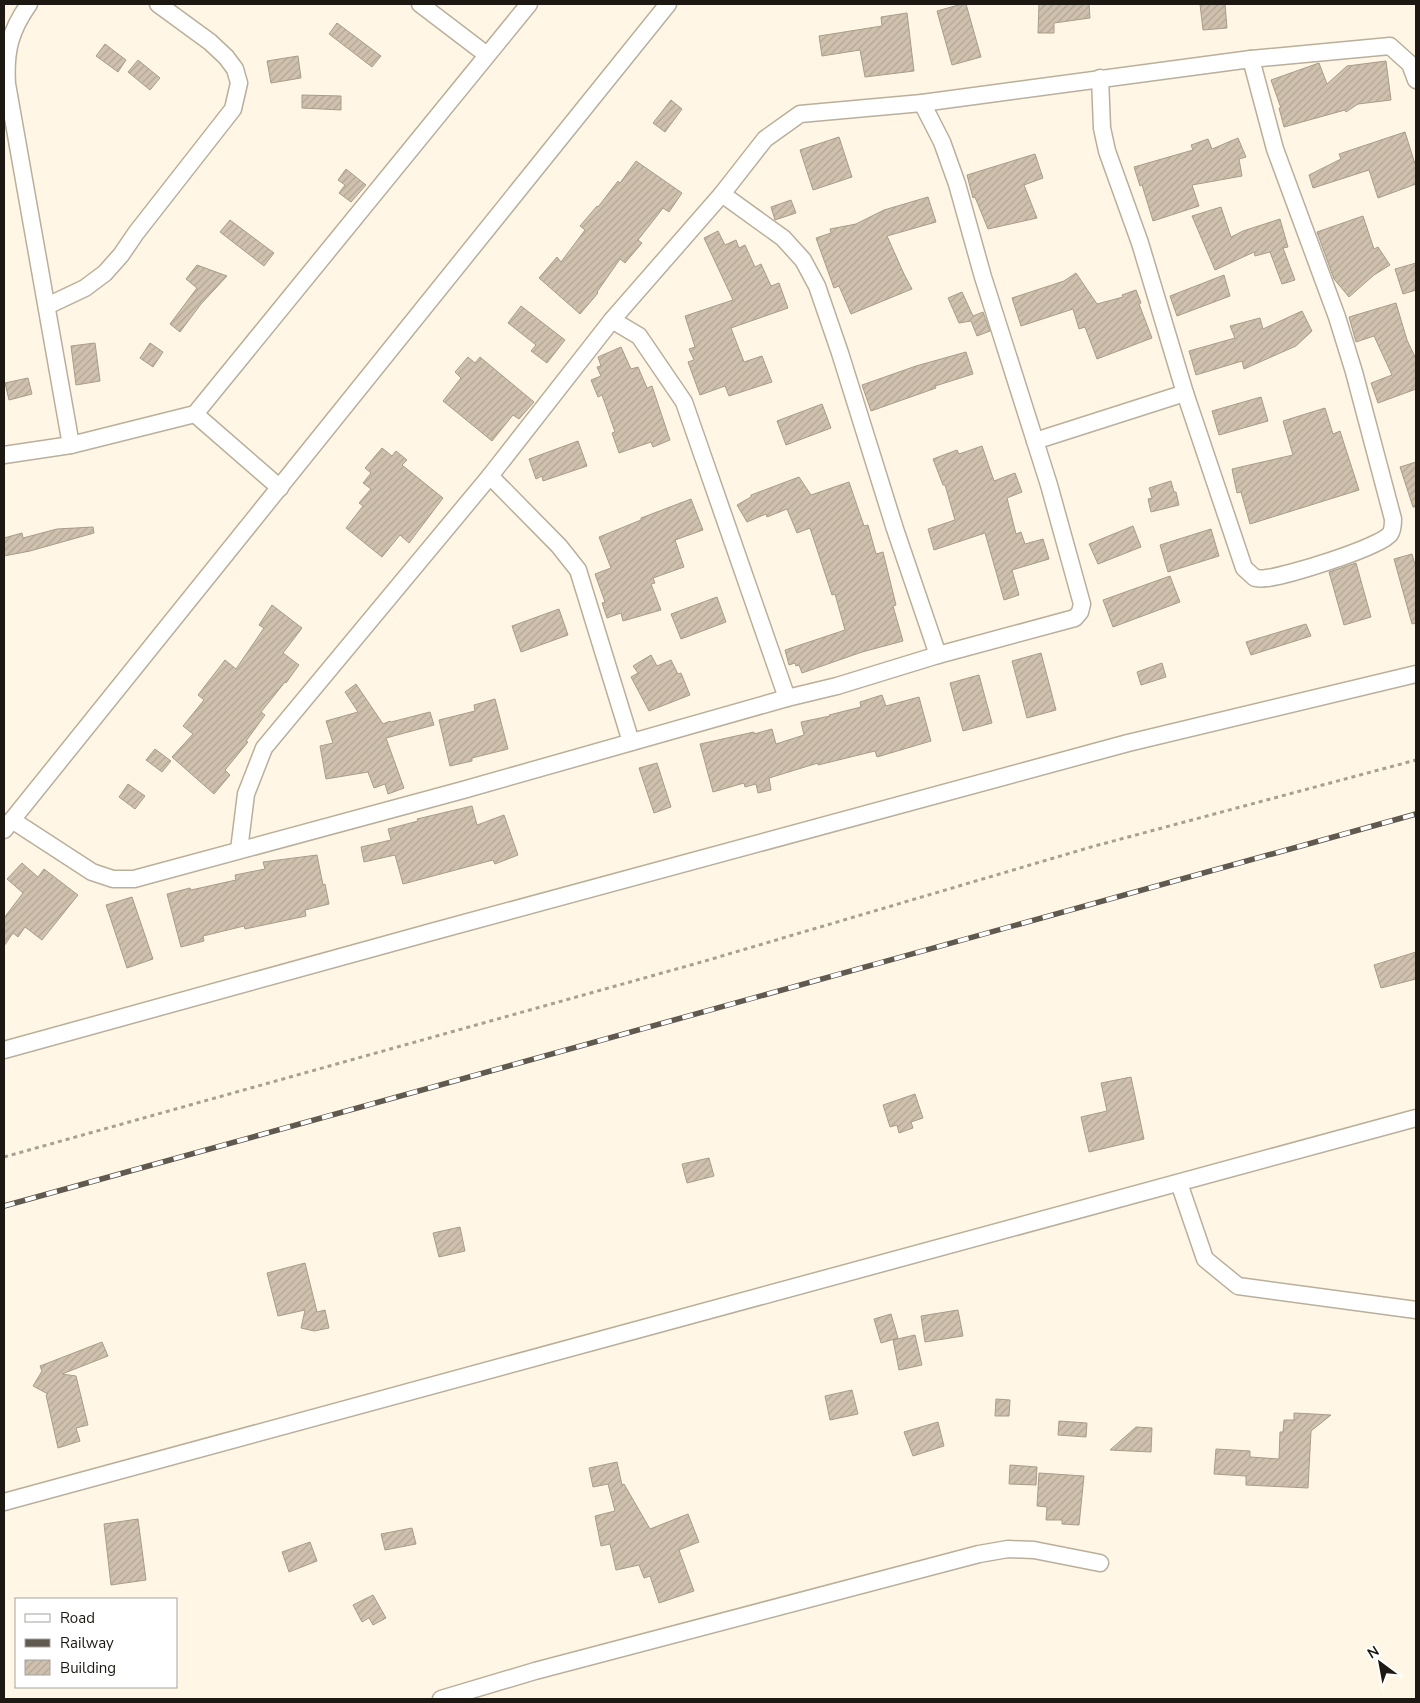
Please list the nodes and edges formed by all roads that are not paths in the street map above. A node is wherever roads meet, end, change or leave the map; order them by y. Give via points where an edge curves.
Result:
1 (29, 4) edge
2 (158, 4) edge
3 (420, 4) edge
4 (529, 4) edge
5 (668, 4) edge
6 (487, 55) junction
7 (1251, 59) junction
8 (1100, 78) junction
9 (1416, 80) edge
10 (922, 103) junction
11 (722, 194) junction
12 (47, 306) junction
13 (612, 320) junction
14 (1185, 393) junction
15 (195, 414) junction
16 (1036, 441) junction
17 (71, 444) junction
18 (4, 455) edge
19 (490, 476) junction
20 (280, 488) junction
21 (938, 655) junction
22 (1416, 674) edge
23 (787, 698) junction
24 (632, 742) junction
25 (8, 825) edge
26 (239, 850) junction
27 (4, 1050) edge
28 (1416, 1118) edge
29 (1180, 1183) junction
30 (1416, 1310) edge
31 (4, 1502) edge
32 (1100, 1563) dead end
33 (441, 1699) edge

1 - 12 street via 9,41 6,74
2 - 12 street via 210,42 235,69 238,83 233,109 105,273 85,288
3 - 6 street
4 - 6 street
5 - 20 street
6 - 15 street
7 - 8 street
7 - 9 street via 1390,46 1410,64
7 - 14 street via 1275,149 1334,308 1354,372 1393,519 1390,535 1369,547 1290,573 1255,578 1244,568
8 - 10 street
8 - 14 street via 1106,151 1140,243
10 - 11 street via 800,114 765,139
10 - 16 street via 949,162
11 - 13 street
11 - 21 street via 783,238 803,260 817,286
12 - 17 street
13 - 19 street
13 - 23 street via 639,336 684,402
14 - 16 street
15 - 17 street
15 - 20 street
16 - 21 street via 1082,604 1080,612 1075,618
17 - 18 street
19 - 24 street via 559,546 578,570
19 - 26 street via 264,748 246,794
20 - 25 street
21 - 23 street
22 - 27 street via 1128,743
23 - 24 street
24 - 26 street
25 - 26 street via 86,869 113,879 134,879
28 - 29 street
29 - 30 street via 1205,1259 1238,1286
29 - 31 street
32 - 33 street via 1034,1550 1008,1549 979,1554 544,1668

